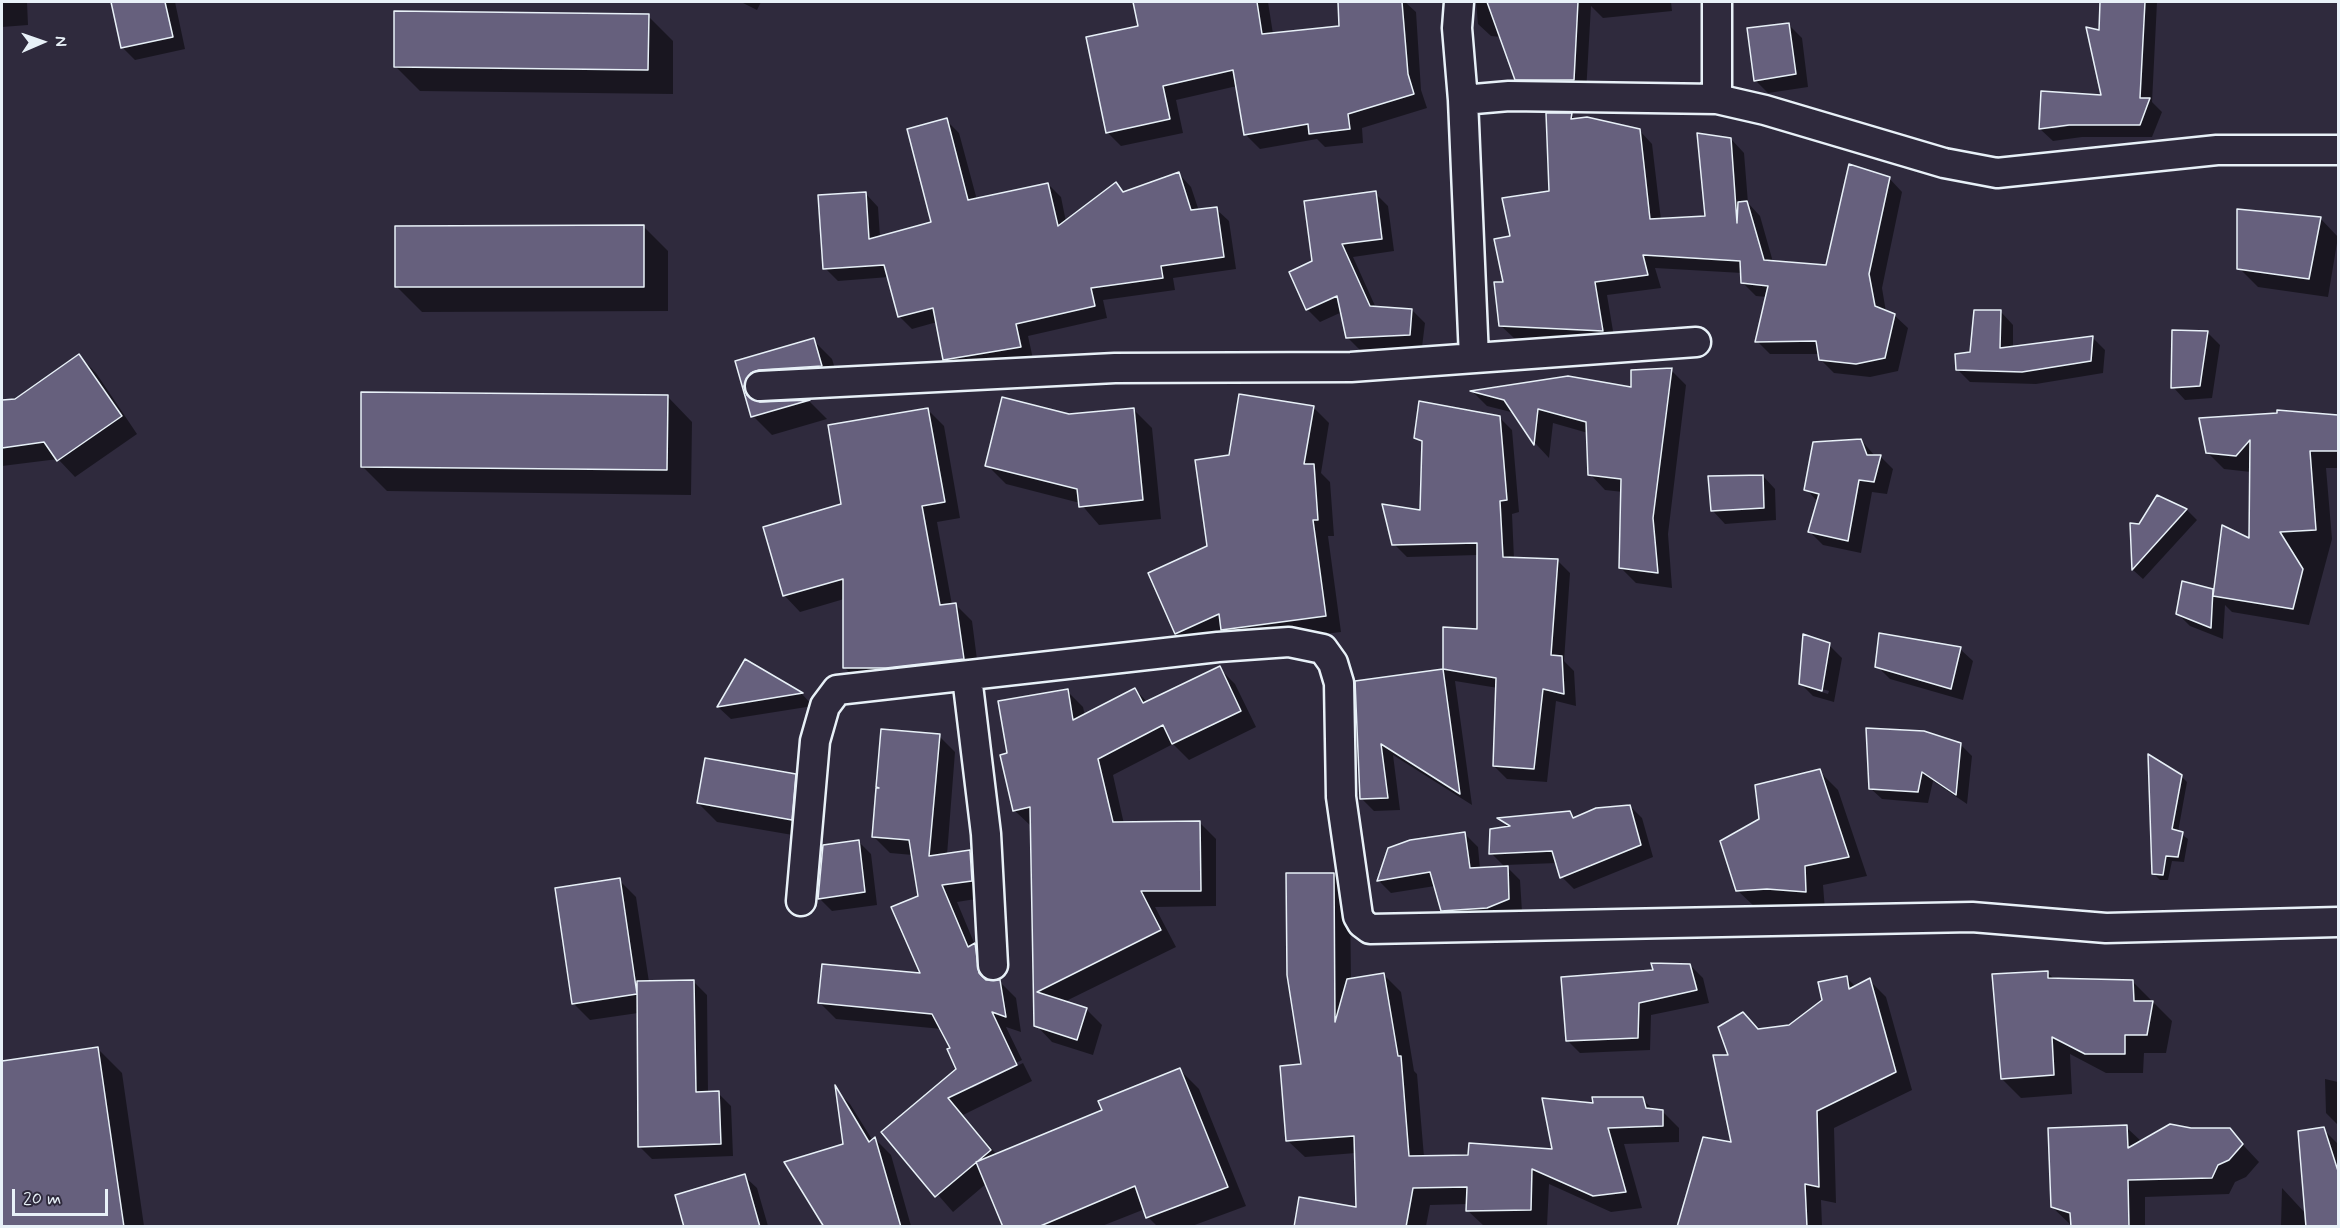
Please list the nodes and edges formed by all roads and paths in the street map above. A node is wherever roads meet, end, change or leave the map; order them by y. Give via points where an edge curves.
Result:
1 (1459, 2) edge
2 (1716, 2) edge
3 (1717, 99) junction
4 (1463, 100) junction
5 (2338, 150) edge
6 (1696, 342) dead end
7 (1474, 358) junction
8 (760, 386) dead end
9 (967, 677) junction
10 (801, 901) dead end
11 (2338, 922) edge
12 (993, 965) dead end

1 - 4 street via 1457,28
2 - 3 street
3 - 4 street via 1509,96
3 - 5 street via 1944,163 1997,173 2217,150
4 - 7 street
6 - 7 street
7 - 8 street via 1351,367 1115,368
9 - 10 street via 837,690 825,706 815,741
9 - 11 street via 1230,646 1288,642 1323,650 1333,663 1339,683 1341,796 1358,916 1370,929 1972,917 2106,928
9 - 12 street via 986,834

